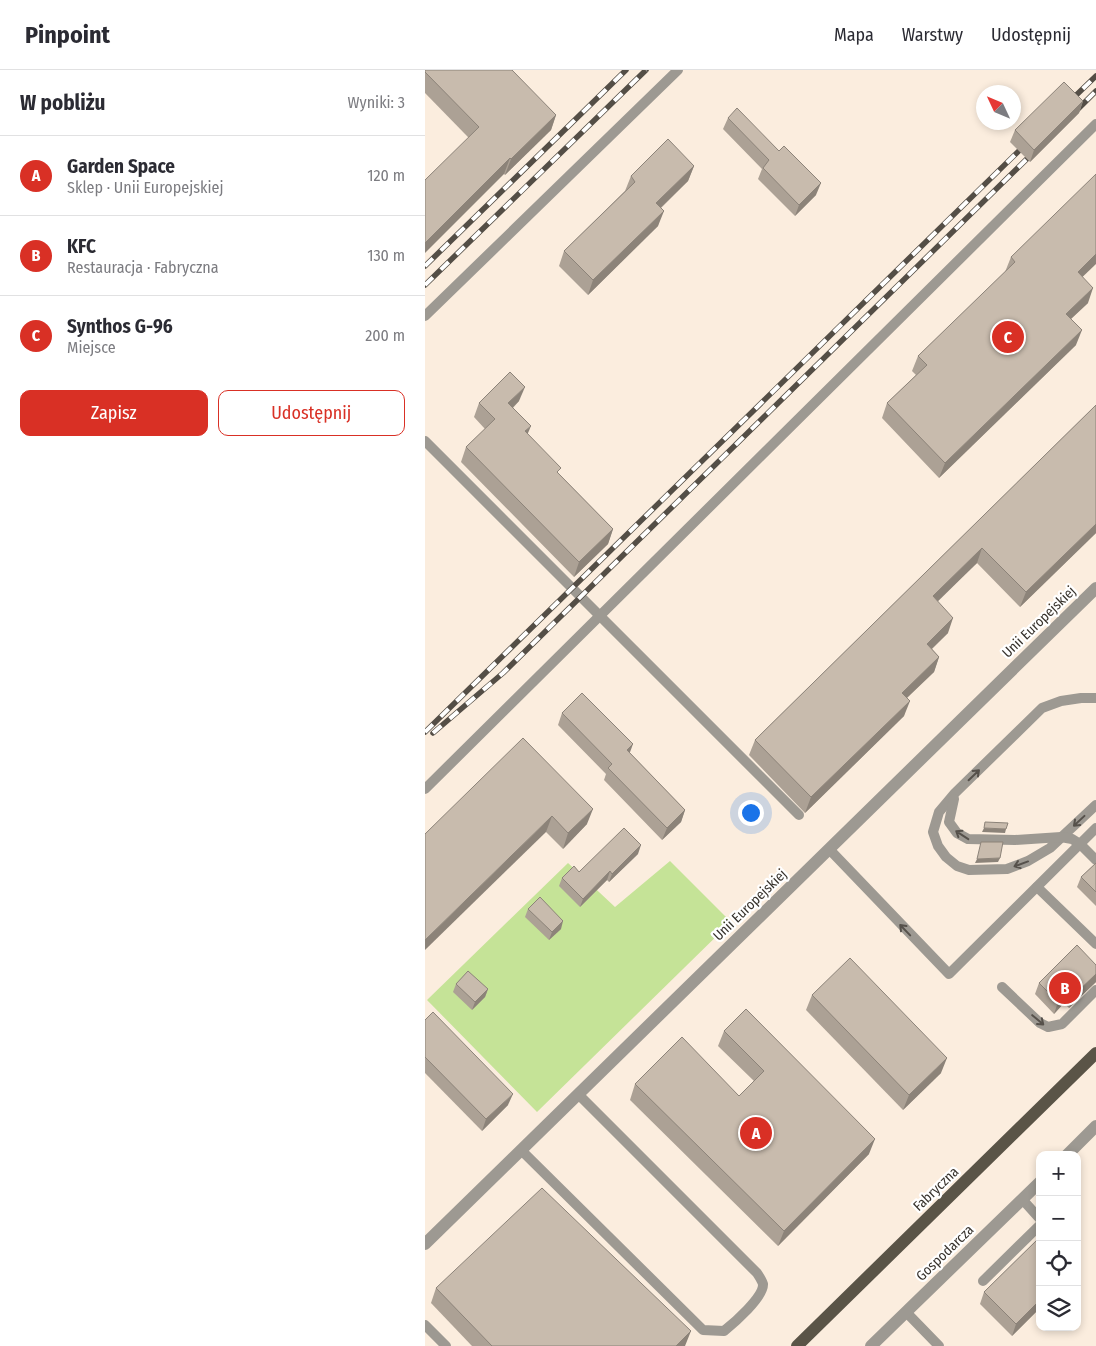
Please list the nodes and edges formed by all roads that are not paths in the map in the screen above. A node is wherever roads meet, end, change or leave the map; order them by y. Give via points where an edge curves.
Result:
1 (678, 70) edge
2 (1096, 124) edge
3 (425, 316) edge
4 (425, 440) edge
5 (1093, 596) edge
6 (599, 616) junction
7 (1096, 698) edge
8 (425, 789) edge
9 (955, 793) junction
10 (1096, 806) edge
11 (799, 815) dead end
12 (1096, 828) edge
13 (1061, 837) junction
14 (1080, 844) junction
15 (829, 849) junction
16 (1096, 860) edge
17 (1037, 887) junction
18 (1096, 944) edge
19 (1002, 987) dead end
20 (1096, 990) edge
21 (1096, 1053) edge
22 (578, 1094) junction
23 (1096, 1126) edge
24 (521, 1150) junction
25 (1071, 1151) edge
26 (1036, 1186) edge
27 (1022, 1199) junction
28 (1036, 1215) edge
29 (1036, 1228) edge
30 (425, 1244) edge
31 (983, 1281) dead end
32 (906, 1312) junction
33 (425, 1325) edge
34 (446, 1346) edge
35 (797, 1346) edge
36 (871, 1346) edge
37 (939, 1346) edge

1 - 3 lane
2 - 6 lane
4 - 6 lane
5 - 15 street, Unii Europejskiej
6 - 8 lane
6 - 11 lane
9 -> 7 lane via 1042,708 1061,701
13 -> 9 lane via 968,839 957,833 949,822
13 -> 9 lane via 1039,856 1007,869 969,870 957,866 938,846 933,832 939,812
10 -> 13 lane
12 - 14 lane
13 - 14 lane
14 - 16 lane
14 - 17 lane
17 -> 15 lane via 949,974
15 - 22 street, Unii Europejskiej
17 - 18 lane
19 -> 20 lane via 1048,1027 1062,1024
21 - 35 main road, Fabryczna
22 - 24 street, Unii Europejskiej
22 - 24 lane via 763,1283 761,1293 724,1332 703,1330
23 - 25 street
24 - 30 street, Unii Europejskiej
26 - 27 street, Gospodarcza
27 - 28 lane
27 - 32 street, Gospodarcza
29 - 31 lane
32 - 36 street, Gospodarcza
32 - 37 lane
33 - 34 lane

